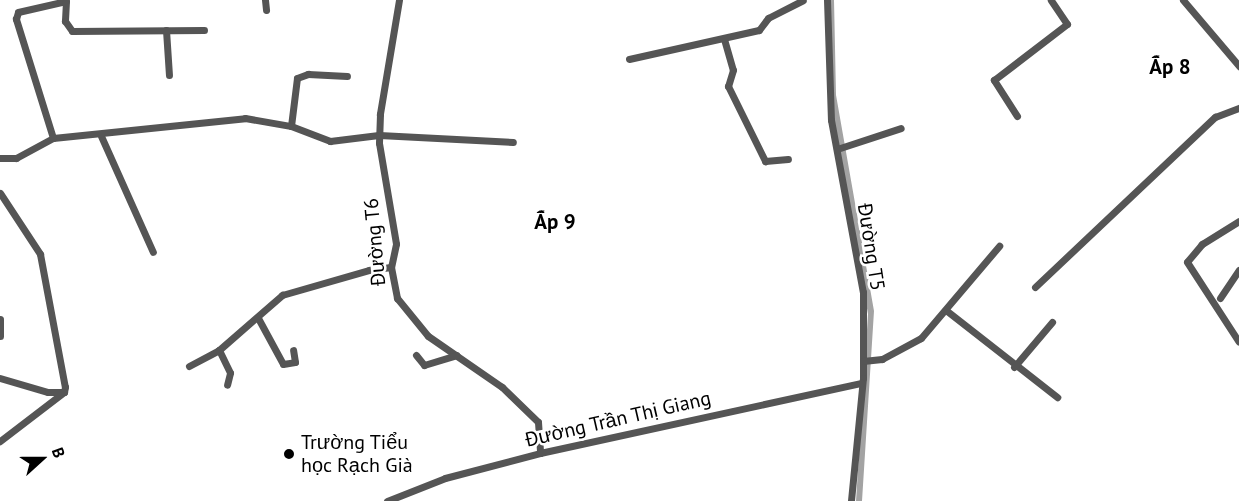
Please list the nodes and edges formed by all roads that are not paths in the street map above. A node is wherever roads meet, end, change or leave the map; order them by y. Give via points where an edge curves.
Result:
1 (67, 0) edge
2 (265, 0) edge
3 (399, 0) edge
4 (803, 0) edge
5 (827, 0) edge
6 (1051, 0) edge
7 (1183, 0) edge
8 (266, 10) dead end
9 (166, 30) junction
10 (204, 30) dead end
11 (724, 39) junction
12 (629, 59) dead end
13 (1239, 66) edge
14 (169, 75) dead end
15 (347, 76) dead end
16 (1239, 108) edge
17 (1017, 116) dead end
18 (291, 126) junction
19 (901, 128) dead end
20 (379, 135) junction
21 (100, 136) junction
22 (53, 138) junction
23 (513, 142) dead end
24 (837, 148) junction
25 (0, 158) edge
26 (788, 159) dead end
27 (0, 193) edge
28 (1239, 221) edge
29 (999, 246) dead end
30 (153, 252) dead end
31 (391, 267) junction
32 (1239, 270) edge
33 (1035, 287) dead end
34 (1220, 298) dead end
35 (947, 311) junction
36 (258, 318) junction
37 (0, 319) edge
38 (1052, 322) dead end
39 (0, 336) edge
40 (1239, 342) edge
41 (219, 350) junction
42 (293, 350) dead end
43 (416, 355) dead end
44 (456, 356) junction
45 (864, 361) junction
46 (189, 366) dead end
47 (1014, 367) junction
48 (0, 378) edge
49 (861, 383) junction
50 (227, 385) dead end
51 (64, 392) junction
52 (1057, 397) dead end
53 (0, 441) edge
54 (540, 453) junction
55 (387, 501) edge
56 (851, 501) edge

1 - 9 street via 65,21 72,31
1 - 22 street via 16,15
2 - 8 street
3 - 20 street, Đường T6
4 - 11 street via 768,18 764,28
5 - 24 street, Đường T5 via 828,84
6 - 17 street via 1067,24 994,80
7 - 13 street
9 - 10 street
9 - 14 street
11 - 12 street
11 - 26 street via 733,70 728,86 765,161
15 - 18 street via 308,74 297,78
16 - 33 street via 1215,117
18 - 20 street via 330,141
18 - 21 street via 245,118 127,129
19 - 24 street
20 - 23 street
20 - 31 street, Đường T6 via 396,243
21 - 22 street
21 - 30 street
22 - 25 street via 16,158
24 - 45 street, Đường T5 via 863,292
27 - 51 street via 40,254
28 - 40 street via 1208,239 1190,253 1186,262
29 - 35 street
31 - 36 street via 289,292
31 - 44 street, Đường T6 via 397,298 428,336
32 - 34 street
35 - 45 street via 909,347
35 - 47 street
36 - 41 street
36 - 42 street via 283,364 295,362
37 - 39 street
38 - 47 street
41 - 46 street
41 - 50 street via 230,373
43 - 44 street via 424,365
44 - 54 street, Đường T6 via 502,387 538,422 542,430
45 - 49 street, Đường T5
47 - 52 street
48 - 51 street via 48,392
49 - 54 street, Đường Trần Thị Giang
49 - 56 street, Đường T5
51 - 53 street
54 - 55 street, Đường Trần Thị Giang via 445,478

